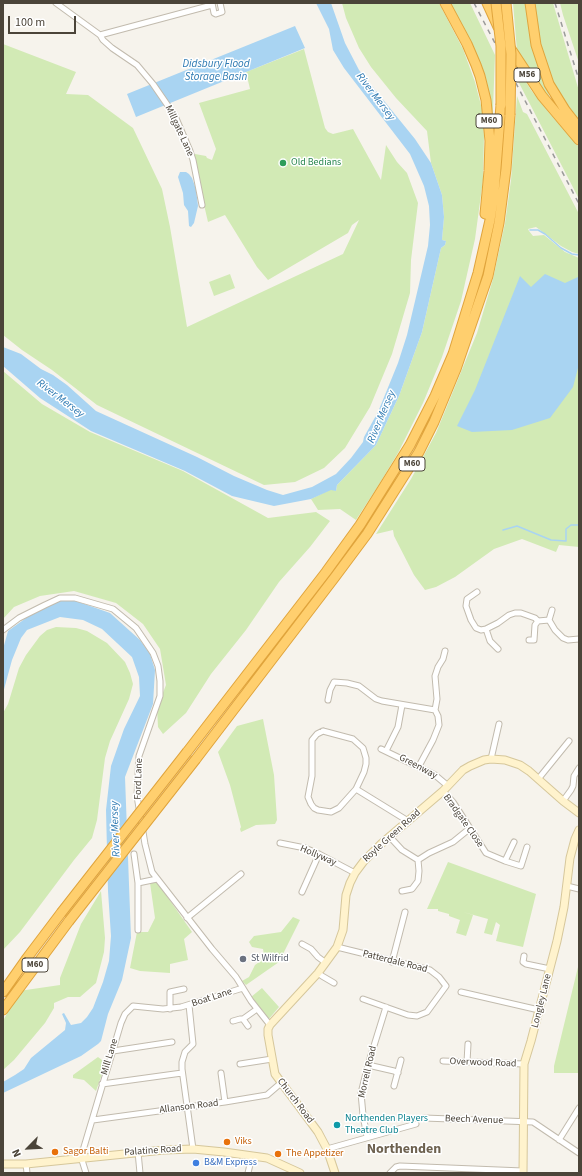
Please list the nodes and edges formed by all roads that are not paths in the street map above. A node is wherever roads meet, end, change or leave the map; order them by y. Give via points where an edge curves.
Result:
1 (56, 3) edge
2 (220, 3) edge
3 (445, 3) edge
4 (488, 3) edge
5 (496, 3) edge
6 (506, 3) edge
7 (530, 3) edge
8 (212, 4) edge
9 (100, 35) junction
10 (579, 128) edge
11 (579, 140) edge
12 (202, 205) dead end
13 (478, 273) junction
14 (476, 592) dead end
15 (552, 610) dead end
16 (548, 620) junction
17 (538, 621) junction
18 (486, 629) junction
19 (3, 630) edge
20 (579, 639) edge
21 (529, 640) dead end
22 (498, 649) dead end
23 (445, 651) dead end
24 (328, 700) dead end
25 (402, 705) junction
26 (434, 710) junction
27 (499, 724) dead end
28 (569, 741) dead end
29 (380, 749) dead end
30 (386, 751) junction
31 (491, 759) junction
32 (419, 766) junction
33 (579, 768) edge
34 (538, 778) junction
35 (445, 788) junction
36 (356, 789) junction
37 (563, 801) junction
38 (579, 813) edge
39 (408, 821) junction
40 (469, 829) junction
41 (579, 830) edge
42 (389, 836) junction
43 (514, 842) dead end
44 (280, 843) dead end
45 (527, 847) dead end
46 (134, 854) dead end
47 (319, 854) junction
48 (418, 860) junction
49 (505, 861) junction
50 (355, 873) junction
51 (241, 874) dead end
52 (157, 879) junction
53 (138, 883) junction
54 (567, 886) junction
55 (579, 889) edge
56 (402, 891) dead end
57 (302, 892) dead end
58 (405, 912) dead end
59 (187, 918) junction
60 (138, 930) dead end
61 (309, 939) dead end
62 (337, 947) junction
63 (524, 956) dead end
64 (392, 962) junction
65 (326, 963) junction
66 (550, 969) junction
67 (318, 972) junction
68 (334, 983) dead end
69 (243, 988) junction
70 (184, 989) dead end
71 (3, 992) edge
72 (461, 992) dead end
73 (363, 998) dead end
74 (189, 1005) junction
75 (181, 1007) joint
76 (386, 1007) junction
77 (170, 1009) junction
78 (257, 1009) junction
79 (3, 1010) edge
80 (539, 1010) junction
81 (243, 1020) junction
82 (233, 1021) dead end
83 (270, 1025) junction
84 (248, 1026) dead end
85 (172, 1042) dead end
86 (468, 1044) dead end
87 (113, 1051) junction
88 (272, 1059) junction
89 (400, 1060) dead end
90 (443, 1061) dead end
91 (467, 1062) junction
92 (240, 1064) dead end
93 (524, 1064) junction
94 (368, 1065) junction
95 (221, 1073) dead end
96 (398, 1073) junction
97 (182, 1074) junction
98 (281, 1083) junction
99 (102, 1084) junction
100 (394, 1086) dead end
101 (225, 1102) junction
102 (187, 1108) junction
103 (579, 1108) edge
104 (424, 1118) dead end
105 (93, 1120) junction
106 (524, 1122) junction
107 (416, 1124) dead end
108 (367, 1137) junction
109 (559, 1140) junction
110 (328, 1148) junction
111 (193, 1149) junction
112 (138, 1152) junction
113 (579, 1153) edge
114 (252, 1156) junction
115 (81, 1157) junction
116 (3, 1164) edge
117 (26, 1164) junction
118 (523, 1172) edge
119 (27, 1173) edge
120 (86, 1173) edge
121 (140, 1173) edge
122 (248, 1173) edge
123 (300, 1173) edge
124 (335, 1173) edge
125 (390, 1173) edge

1 - 9 street, Millgate Lane
2 - 8 street via 222,12 216,14
3 - 13 highway, M60 via 476,65 487,109 489,171
4 - 11 highway, M56 via 496,24 529,78
5 - 13 highway, M60, bridge via 501,46 501,105 494,193
6 - 79 highway, M60, bridge via 511,54 510,115 500,215 488,276 456,369 434,422 419,452 367,534
7 - 10 highway, M56 via 536,45 549,84
8 - 9 street
9 - 12 street, Millgate Lane via 112,48 137,65 171,110 193,160
13 - 71 highway, M60, bridge via 453,354 435,396 406,451 360,525
14 - 18 street via 467,598 466,606 473,625 481,630
15 - 16 street
16 - 17 street
16 - 20 street via 563,638
17 - 18 street via 525,614 515,613
17 - 21 street via 535,625 534,640
18 - 22 street via 490,641
19 - 52 street, Ford Lane via 44,604 60,598 75,598 113,609 136,628 153,652 158,666 160,696 139,756 137,796 145,844 152,872
23 - 26 street via 435,676 437,699
24 - 25 street via 334,682 359,686 376,699
25 - 26 street
25 - 30 street, Greenway via 398,727
26 - 32 street via 439,725
27 - 31 street
28 - 34 street
29 - 30 street, Greenway
30 - 32 street, Greenway
31 - 34 main road, Royle Green Road via 520,765
31 - 35 main road, Royle Green Road via 470,766
32 - 35 street, Greenway via 435,775
33 - 37 street via 571,775 573,786
34 - 37 main road, Royle Green Road
35 - 39 main road, Royle Green Road
35 - 40 street, Bradgate Close
36 - 36 street via 334,811 318,810 310,804 308,797 312,776 312,740 317,734 328,731 353,739 360,745 365,753 366,764
36 - 39 street
37 - 38 main road, Royle Green Road
39 - 42 main road, Royle Green Road
40 - 48 street via 453,842 429,852
40 - 49 street, Bradgate Close via 486,853
41 - 54 main road, Longley Lane via 570,858
42 - 48 street via 402,850
42 - 50 main road, Royle Green Road
43 - 49 street
44 - 47 street, Hollyway
45 - 49 street, Bradgate Close via 521,866
46 - 53 street
47 - 50 street, Hollyway
47 - 57 street
48 - 56 street via 418,881 410,892
50 - 62 main road, Royle Green Road via 346,895 343,930
51 - 59 street
52 - 53 street
52 - 59 street, Ford Lane
53 - 60 street
54 - 55 street
54 - 66 main road, Longley Lane
58 - 64 street
59 - 69 street, Ford Lane
61 - 65 street via 304,945
62 - 64 street, Patterdale Road
62 - 65 main road, Royle Green Road
63 - 66 street via 523,962 526,964
64 - 76 street, Patterdale Road via 430,970 446,986 427,1012 417,1016
65 - 67 main road, Royle Green Road
66 - 80 main road, Longley Lane
67 - 68 street
67 - 83 main road, Royle Green Road
69 - 74 street, Boat Lane
69 - 78 street, Ford Lane
70 - 77 street via 170,992
72 - 80 street
73 - 76 street
74 - 75 street, Boat Lane
74 - 97 street via 193,1044 185,1052
75 - 77 street, Mill Lane
76 - 94 street, Morrell Road
77 - 87 street, Mill Lane via 133,1006 122,1020
78 - 81 street
78 - 83 street, Ford Lane
80 - 93 main road, Longley Lane
81 - 82 street
81 - 84 street
83 - 88 main road, Church Road via 268,1035
85 - 87 street
86 - 91 street
87 - 99 street, Mill Lane
88 - 92 street
88 - 98 main road, Church Road via 275,1074
89 - 96 street
90 - 91 street, Overwood Road
91 - 93 street, Overwood Road
93 - 106 main road, Longley Lane
94 - 96 street
94 - 108 street, Morrell Road via 361,1094
95 - 101 street
96 - 100 street
97 - 99 street
97 - 102 street
98 - 101 street, Allanson Road via 267,1095
98 - 110 main road, Church Road
99 - 105 street, Mill Lane
101 - 102 street, Allanson Road
102 - 105 street, Allanson Road
102 - 111 street
103 - 109 street
104 - 106 street, Beech Avenue
105 - 115 street, Mill Lane
106 - 109 street, Beech Avenue via 533,1122
106 - 118 main road, Longley Lane
107 - 108 street
108 - 110 street
109 - 113 street, Beech Avenue
110 - 124 main road, Church Road
111 - 112 main road, Palatine Road
111 - 114 main road, Palatine Road
112 - 115 main road, Palatine Road
112 - 121 street
114 - 122 street
114 - 123 main road, Palatine Road via 267,1158
115 - 117 main road, Palatine Road
115 - 120 street
116 - 117 main road, Palatine Road
117 - 119 street
118 - 125 street via 400,1166

